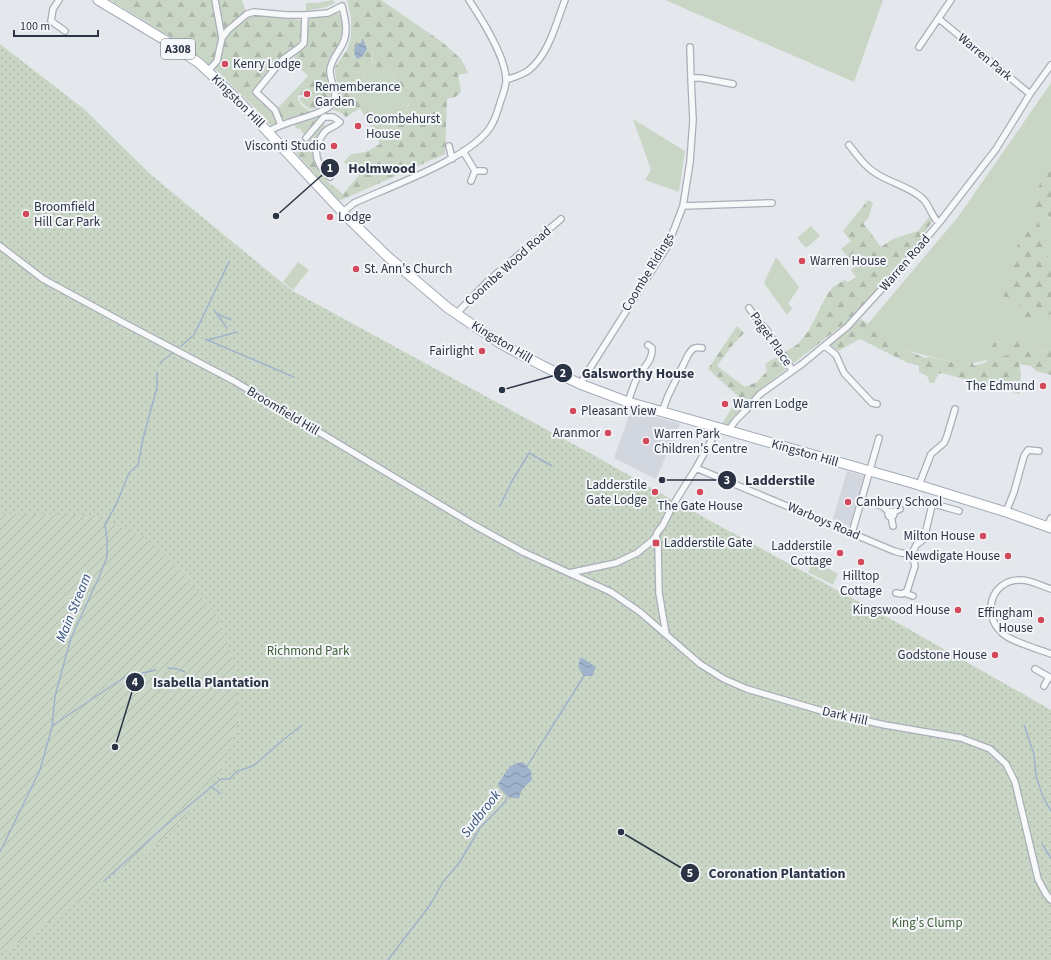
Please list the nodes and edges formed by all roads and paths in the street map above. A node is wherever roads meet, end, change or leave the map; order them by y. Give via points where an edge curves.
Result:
1 (59, 0) edge
2 (98, 0) edge
3 (215, 0) edge
4 (469, 0) edge
5 (565, 0) edge
6 (951, 0) edge
7 (342, 3) edge
8 (305, 15) junction
9 (939, 19) junction
10 (66, 31) dead end
11 (222, 38) junction
12 (690, 47) dead end
13 (920, 47) dead end
14 (1051, 65) edge
15 (208, 71) junction
16 (691, 78) junction
17 (506, 80) junction
18 (733, 84) dead end
19 (1030, 94) junction
20 (320, 111) junction
21 (323, 117) junction
22 (281, 125) junction
23 (268, 132) junction
24 (306, 138) dead end
25 (849, 145) dead end
26 (449, 146) dead end
27 (463, 151) junction
28 (452, 159) junction
29 (475, 171) junction
30 (484, 171) dead end
31 (330, 177) dead end
32 (471, 180) dead end
33 (772, 203) dead end
34 (683, 206) junction
35 (343, 212) junction
36 (561, 219) dead end
37 (939, 223) junction
38 (0, 246) edge
39 (749, 308) dead end
40 (456, 314) junction
41 (648, 345) dead end
42 (825, 346) junction
43 (702, 348) dead end
44 (792, 370) junction
45 (580, 384) junction
46 (628, 402) junction
47 (877, 404) dead end
48 (955, 409) dead end
49 (662, 412) junction
50 (718, 428) junction
51 (728, 431) junction
52 (880, 438) dead end
53 (1026, 444) dead end
54 (1028, 450) junction
55 (1038, 451) dead end
56 (696, 468) junction
57 (870, 471) junction
58 (919, 485) junction
59 (862, 500) junction
60 (900, 509) dead end
61 (959, 511) dead end
62 (1006, 512) junction
63 (891, 514) junction
64 (1050, 524) edge
65 (893, 526) dead end
66 (852, 532) junction
67 (656, 536) junction
68 (910, 554) junction
69 (569, 573) junction
70 (1051, 589) edge
71 (907, 591) junction
72 (896, 593) dead end
73 (913, 596) dead end
74 (666, 634) junction
75 (1051, 654) edge
76 (1035, 669) dead end
77 (1050, 678) edge
78 (1044, 686) dead end
79 (1051, 900) edge

1 - 10 street via 53,9 51,21
2 - 15 main road, Kingston Hill / A308 via 193,58
3 - 11 street
4 - 17 street via 486,27 503,64
5 - 17 street via 540,58 529,70
6 - 9 street
7 - 8 street via 328,13
7 - 20 street via 346,34 343,44 331,62 330,71 335,93 331,105
8 - 11 street via 254,12 247,14
8 - 22 street via 304,43 282,60 256,92 274,110
9 - 13 street
9 - 19 street, Warren Park
11 - 15 street via 217,61
12 - 16 street, Coombe Ridings
14 - 19 street, Warren Road
15 - 23 main road, Kingston Hill / A308
16 - 18 street
16 - 34 street, Coombe Ridings via 693,120
17 - 27 street via 491,127 477,142
19 - 37 street, Warren Road via 996,149
20 - 21 street
20 - 22 street
21 - 24 street
21 - 31 street via 332,117 340,122 326,130 316,150 319,164
22 - 23 street
23 - 35 main road, Kingston Hill / A308
25 - 37 street via 866,166 924,200 934,219
26 - 28 street
27 - 28 street
27 - 29 street
28 - 35 street via 354,203
29 - 30 street
29 - 32 street
33 - 34 street
34 - 45 street, Coombe Ridings via 668,245
35 - 40 main road, Kingston Hill / A308 via 403,270
36 - 40 street, Coombe Wood Road via 489,280
37 - 42 street, Warren Road via 859,316
38 - 69 street, Broomfield Hill via 43,278 234,381 474,525
39 - 44 street, Paget Place via 766,329
40 - 45 main road, Kingston Hill / A308 via 502,344
41 - 46 street via 652,348 649,363 638,378
42 - 44 street, Warren Road
42 - 47 street via 836,355 844,373 872,403
43 - 49 street via 696,347 688,355
44 - 51 street, Warren Road via 760,394
45 - 46 main road, Kingston Hill / A308
46 - 49 main road, Kingston Hill / A308
48 - 58 street via 944,443 931,454
49 - 50 main road, Kingston Hill / A308
50 - 51 main road, Kingston Hill / A308
50 - 56 street
51 - 57 main road, Kingston Hill / A308
52 - 57 street
53 - 54 street
54 - 55 street
54 - 62 street
56 - 66 street, Warboys Road
56 - 67 street
57 - 58 main road, Kingston Hill / A308
57 - 59 street
58 - 62 main road, Kingston Hill / A308
59 - 63 street via 882,506
59 - 66 street
60 - 63 street
61 - 68 street via 932,505 924,539
62 - 64 main road, Kingston Hill / A308
63 - 65 street
66 - 68 street, Warboys Road via 894,551
67 - 69 street via 643,549 620,562
67 - 74 street via 659,593
68 - 71 street via 915,566
69 - 74 street, Dark Hill via 611,592
70 - 75 street via 1021,579 1008,582 996,592 991,610 992,620 1001,632
71 - 72 street via 902,594
71 - 73 street via 907,594
74 - 79 street, Dark Hill via 700,664 747,689 885,725 961,738 990,749 1006,764 1015,782 1038,880
76 - 77 street
77 - 78 street

